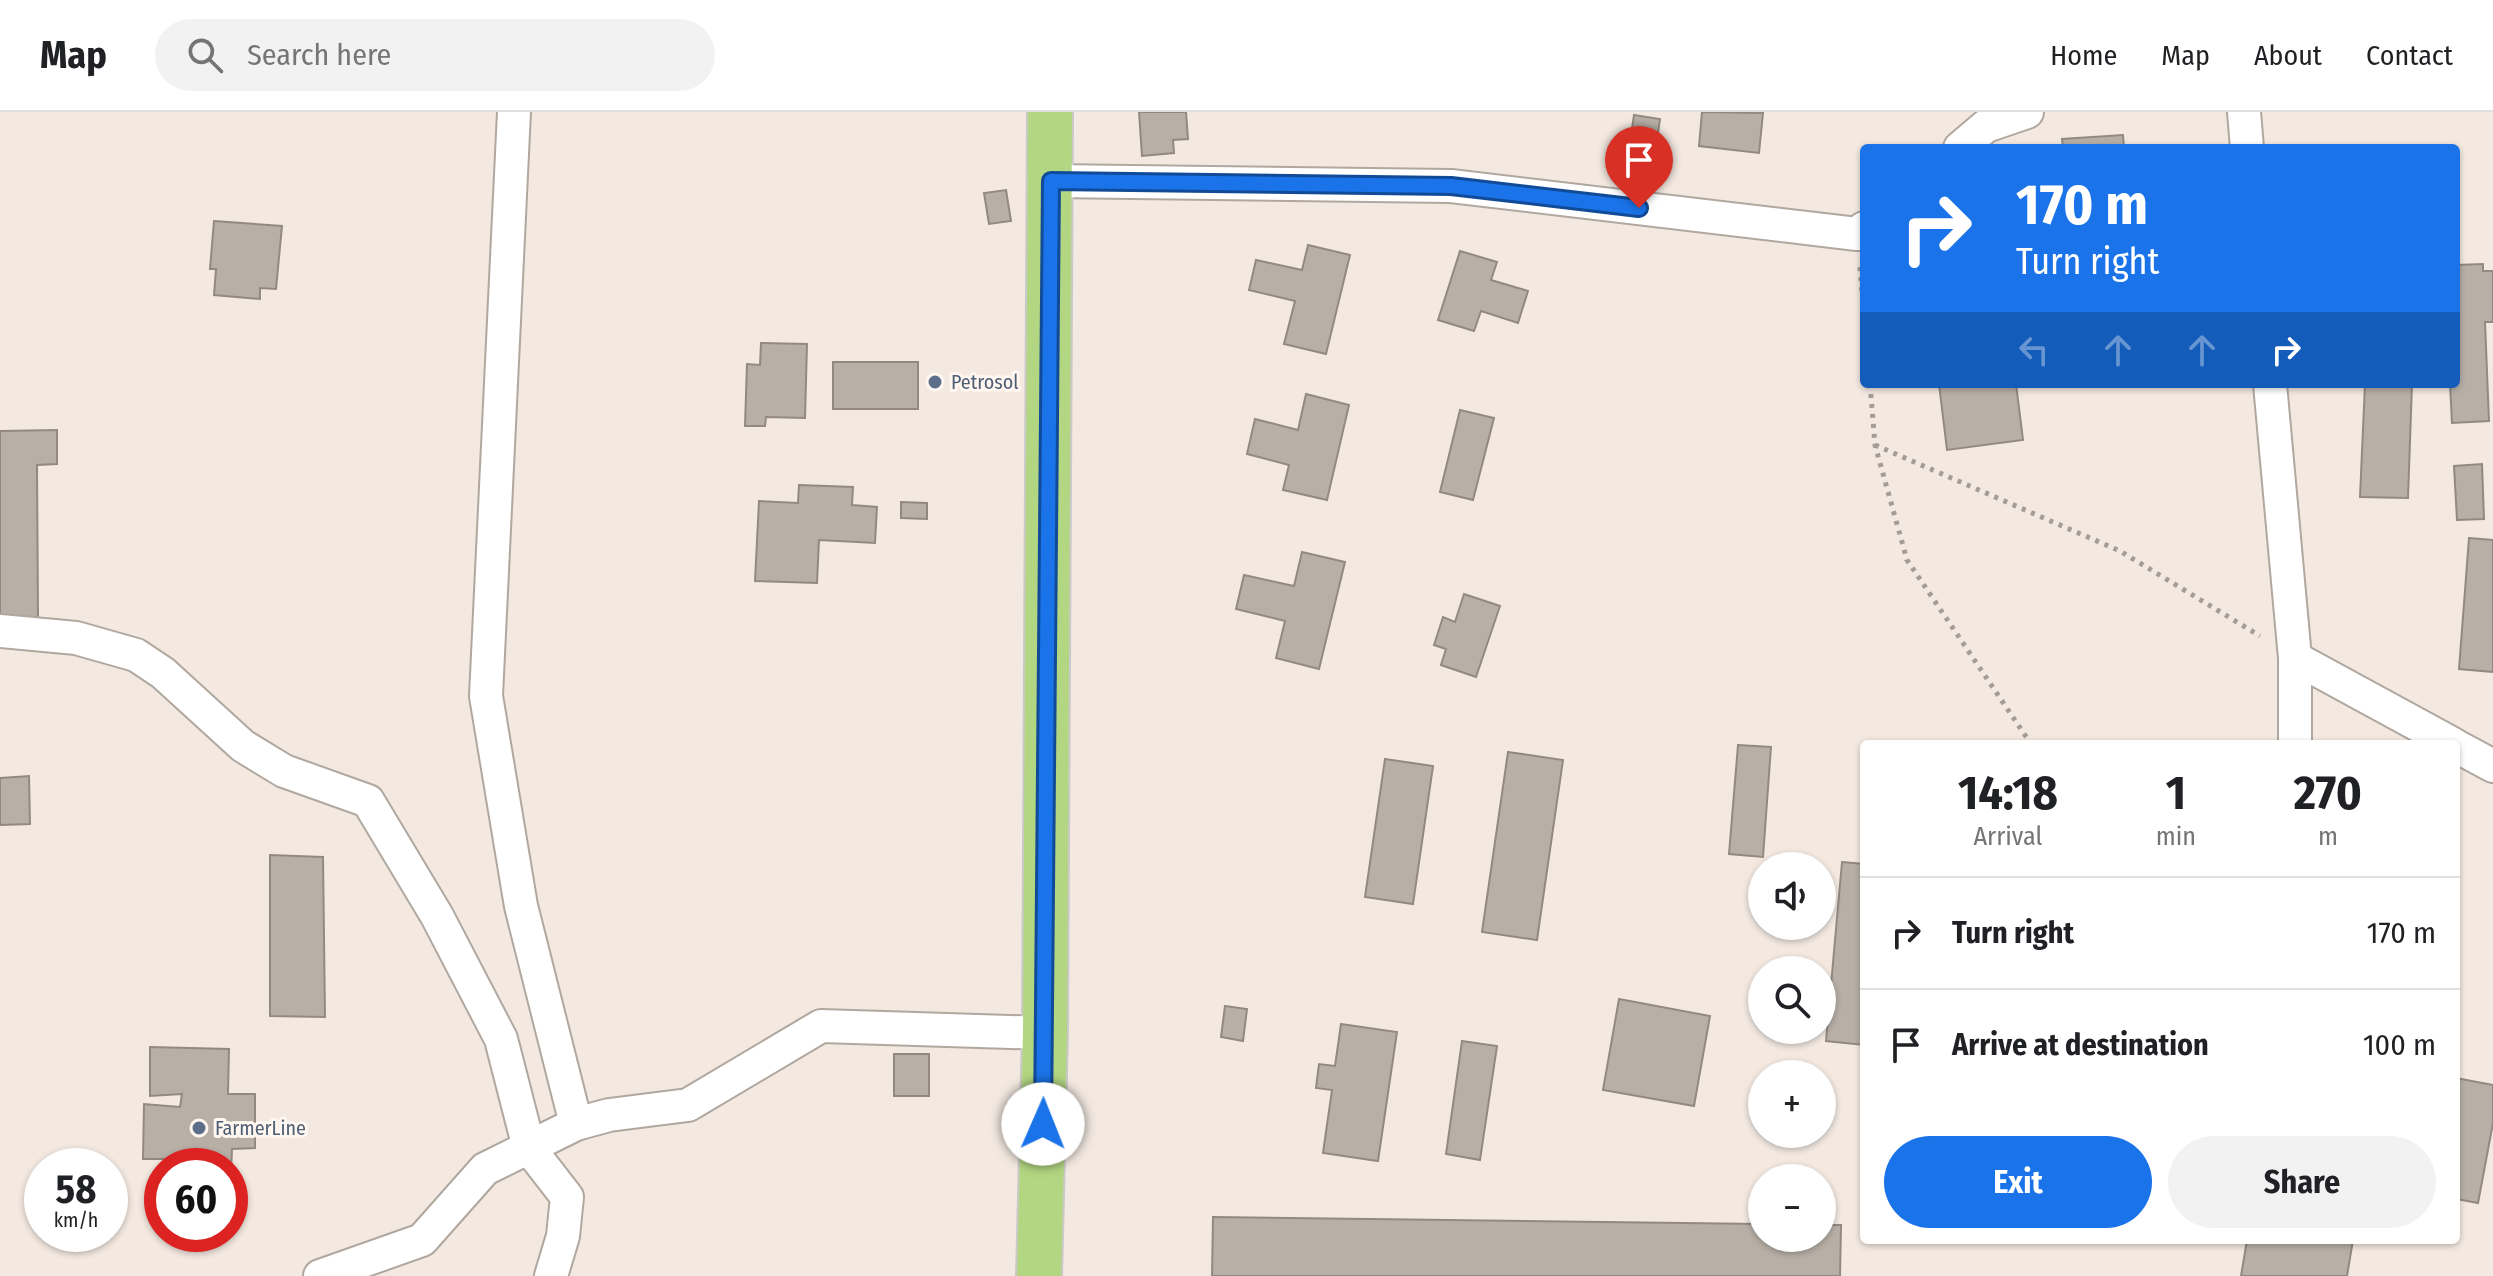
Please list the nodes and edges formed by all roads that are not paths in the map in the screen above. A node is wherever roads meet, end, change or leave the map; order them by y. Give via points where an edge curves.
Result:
1 (514, 112) edge
2 (1050, 112) edge
3 (2027, 112) edge
4 (2244, 112) edge
5 (1965, 144) edge
6 (2247, 144) edge
7 (1051, 181) junction
8 (1860, 231) edge
9 (2270, 388) edge
10 (0, 631) edge
11 (2295, 658) junction
12 (2295, 740) edge
13 (2445, 740) edge
14 (2460, 748) edge
15 (2493, 766) edge
16 (1045, 1033) junction
17 (576, 1124) junction
18 (529, 1148) junction
19 (320, 1276) edge
20 (551, 1276) edge
21 (1039, 1276) edge

1 - 17 street via 486,696 521,906
2 - 7 main road
3 - 5 street via 1986,126
4 - 6 street
7 - 8 street via 1451,186
7 - 16 main road
9 - 11 street
10 - 18 street via 76,638 136,655 243,746 284,771 368,801 437,916 501,1039
11 - 12 street
11 - 13 street
14 - 15 street
16 - 17 street via 821,1026 688,1105
16 - 21 main road
17 - 18 street
18 - 19 street via 485,1169 422,1240
18 - 20 street via 567,1197

